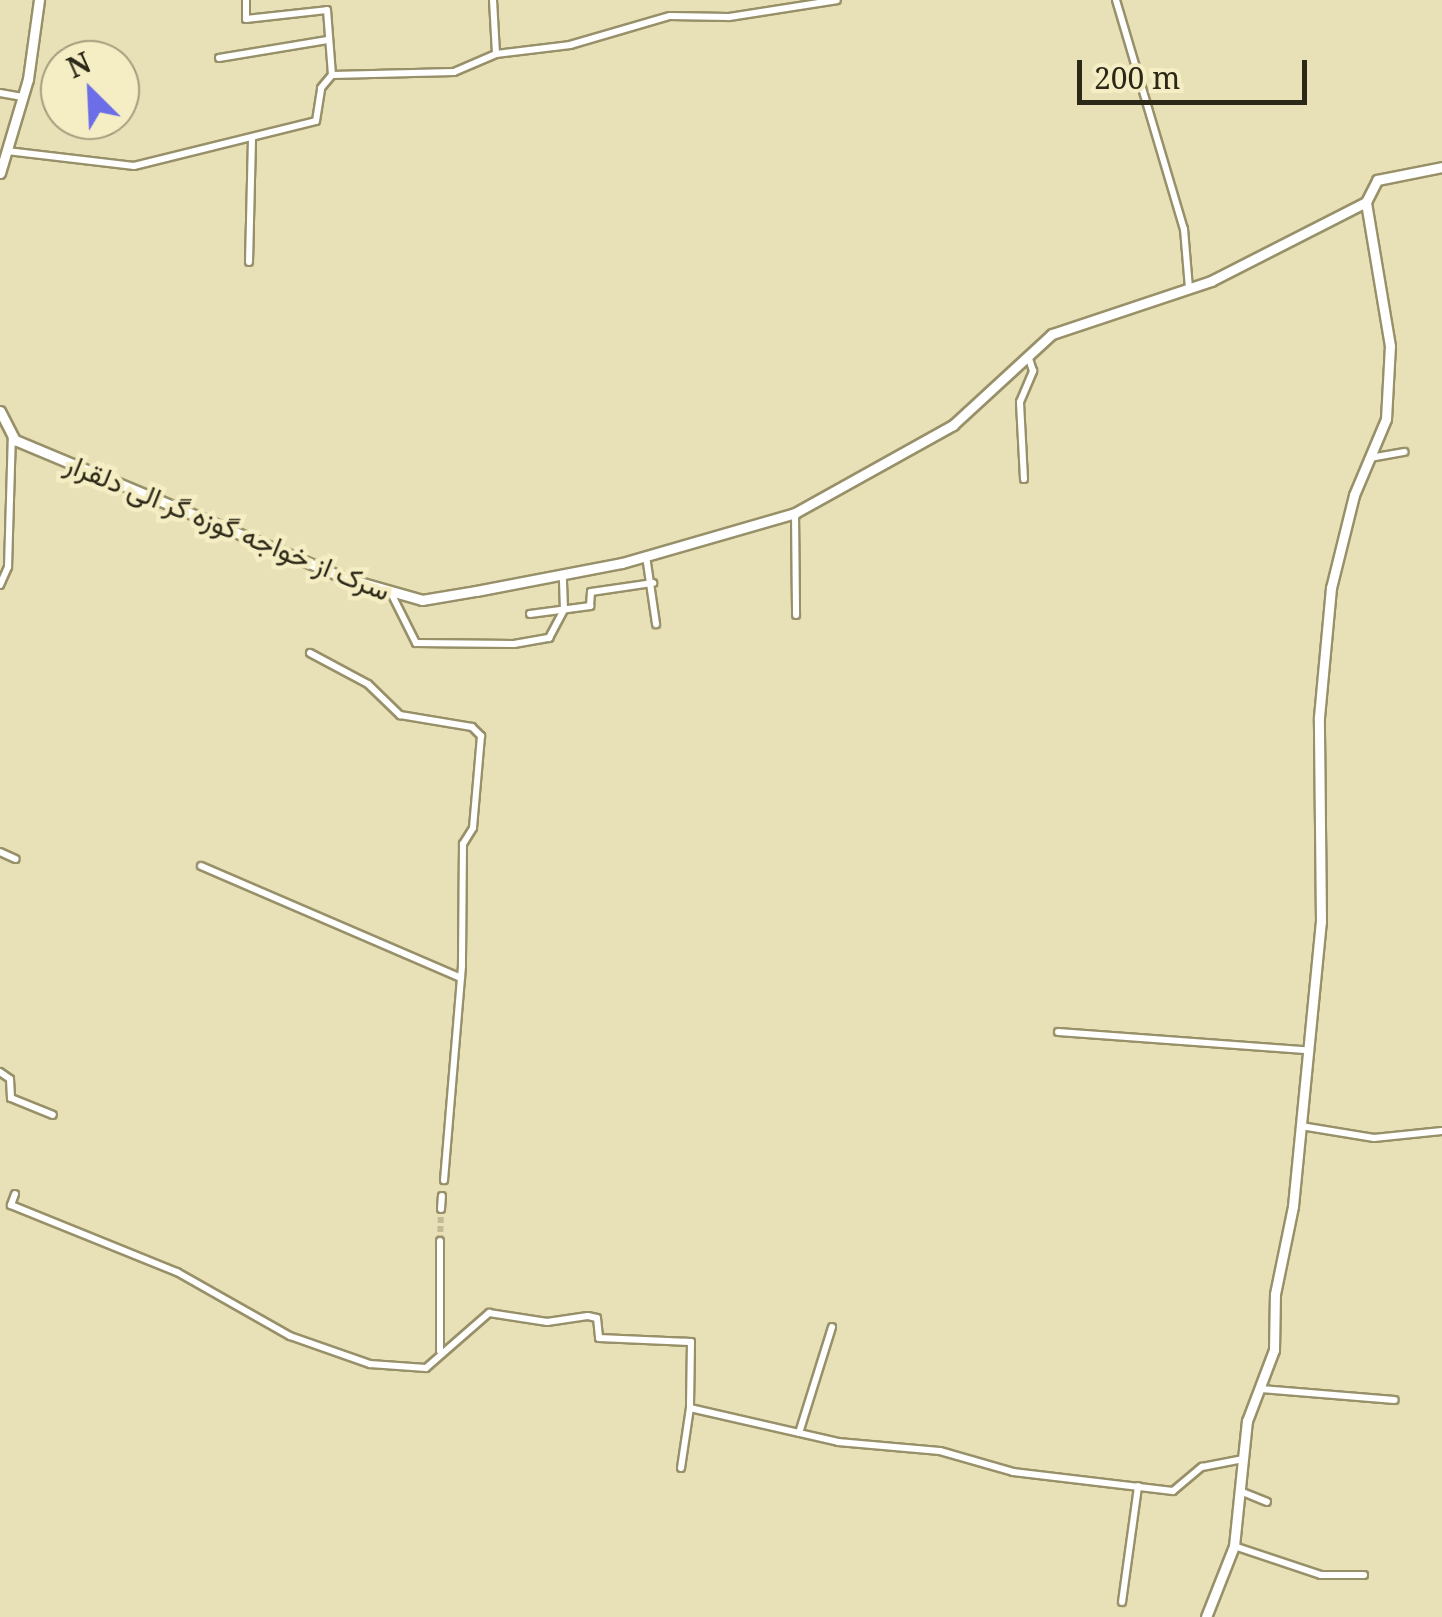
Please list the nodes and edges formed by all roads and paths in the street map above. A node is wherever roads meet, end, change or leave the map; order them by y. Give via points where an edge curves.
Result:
1 (39, 0) edge
2 (246, 0) edge
3 (493, 0) edge
4 (837, 0) edge
5 (1116, 0) edge
6 (328, 40) junction
7 (496, 54) junction
8 (219, 58) dead end
9 (332, 76) junction
10 (0, 93) edge
11 (23, 97) junction
12 (252, 138) junction
13 (7, 151) junction
14 (1442, 167) edge
15 (0, 173) edge
16 (1366, 202) junction
17 (248, 262) dead end
18 (1189, 288) junction
19 (1028, 355) junction
20 (0, 411) edge
21 (12, 436) junction
22 (1404, 452) dead end
23 (1369, 458) junction
24 (1024, 479) dead end
25 (795, 513) junction
26 (646, 556) junction
27 (563, 574) junction
28 (653, 583) junction
29 (0, 585) edge
30 (390, 591) junction
31 (564, 610) junction
32 (530, 614) dead end
33 (796, 614) dead end
34 (656, 624) dead end
35 (310, 654) dead end
36 (0, 852) edge
37 (16, 859) dead end
38 (201, 866) dead end
39 (460, 978) junction
40 (1058, 1032) dead end
41 (1304, 1050) junction
42 (0, 1072) edge
43 (53, 1115) dead end
44 (1300, 1126) junction
45 (1442, 1131) edge
46 (444, 1180) dead end
47 (15, 1194) dead end
48 (442, 1196) dead end
49 (441, 1210) tunnel mouth
50 (440, 1241) tunnel mouth
51 (832, 1327) dead end
52 (440, 1352) junction
53 (1261, 1390) junction
54 (1395, 1400) dead end
55 (690, 1408) junction
56 (799, 1432) junction
57 (1243, 1459) junction
58 (682, 1468) dead end
59 (1138, 1486) junction
60 (1239, 1491) junction
61 (1266, 1502) dead end
62 (1234, 1546) junction
63 (1364, 1575) dead end
64 (1122, 1602) dead end
65 (1206, 1617) edge

1 - 11 street
2 - 6 street via 246,19 327,10
3 - 7 street
4 - 7 street via 729,17 670,16 570,45
5 - 18 street via 1184,229
6 - 8 street
6 - 9 street
7 - 9 street via 454,72
9 - 12 street via 320,88 316,121
10 - 11 street
11 - 13 street
12 - 13 street via 134,166 71,164
12 - 17 street
13 - 15 street
14 - 16 street, سرک از خواجه گوزه گر الی دلقرار via 1377,180
16 - 18 street, سرک از خواجه گوزه گر الی دلقرار
16 - 23 street via 1390,346 1386,418
18 - 19 street, سرک از خواجه گوزه گر الی دلقرار via 1052,334
19 - 24 street via 1033,371 1020,402
19 - 25 street, سرک از خواجه گوزه گر الی دلقرار via 953,425
20 - 21 street
21 - 29 street via 8,567
21 - 30 street, سرک از خواجه گوزه گر الی دلقرار via 148,500
22 - 23 street
23 - 41 street via 1331,588 1319,718 1321,922
25 - 26 street, سرک از خواجه گوزه گر الی دلقرار
25 - 33 street
26 - 27 street, سرک از خواجه گوزه گر الی دلقرار
26 - 28 street
27 - 30 street, سرک از خواجه گوزه گر الی دلقرار via 422,600
27 - 31 street
28 - 31 street via 591,592 590,606
28 - 34 street
30 - 31 street via 416,643 549,638
31 - 32 street
35 - 39 street via 368,684 400,715 472,728 481,736 473,828 463,844
36 - 37 street
38 - 39 street
39 - 46 street
40 - 41 street
41 - 44 street
42 - 43 street via 10,1079 11,1098
44 - 45 street via 1394,1138 1407,1131
44 - 53 street via 1274,1350
47 - 52 street via 12,1205 177,1272 290,1336 370,1364 426,1368
48 - 49 street
50 - 52 street
51 - 56 street
52 - 55 street via 490,1313 547,1322 588,1316 596,1318 599,1338 692,1342
53 - 54 street
53 - 57 street via 1249,1411
55 - 56 street
55 - 58 street
56 - 59 street via 894,1450 940,1451 1013,1472
57 - 59 street via 1202,1467 1174,1491
57 - 60 street
59 - 64 street
60 - 61 street
60 - 62 street
62 - 63 street via 1321,1575
62 - 65 street

